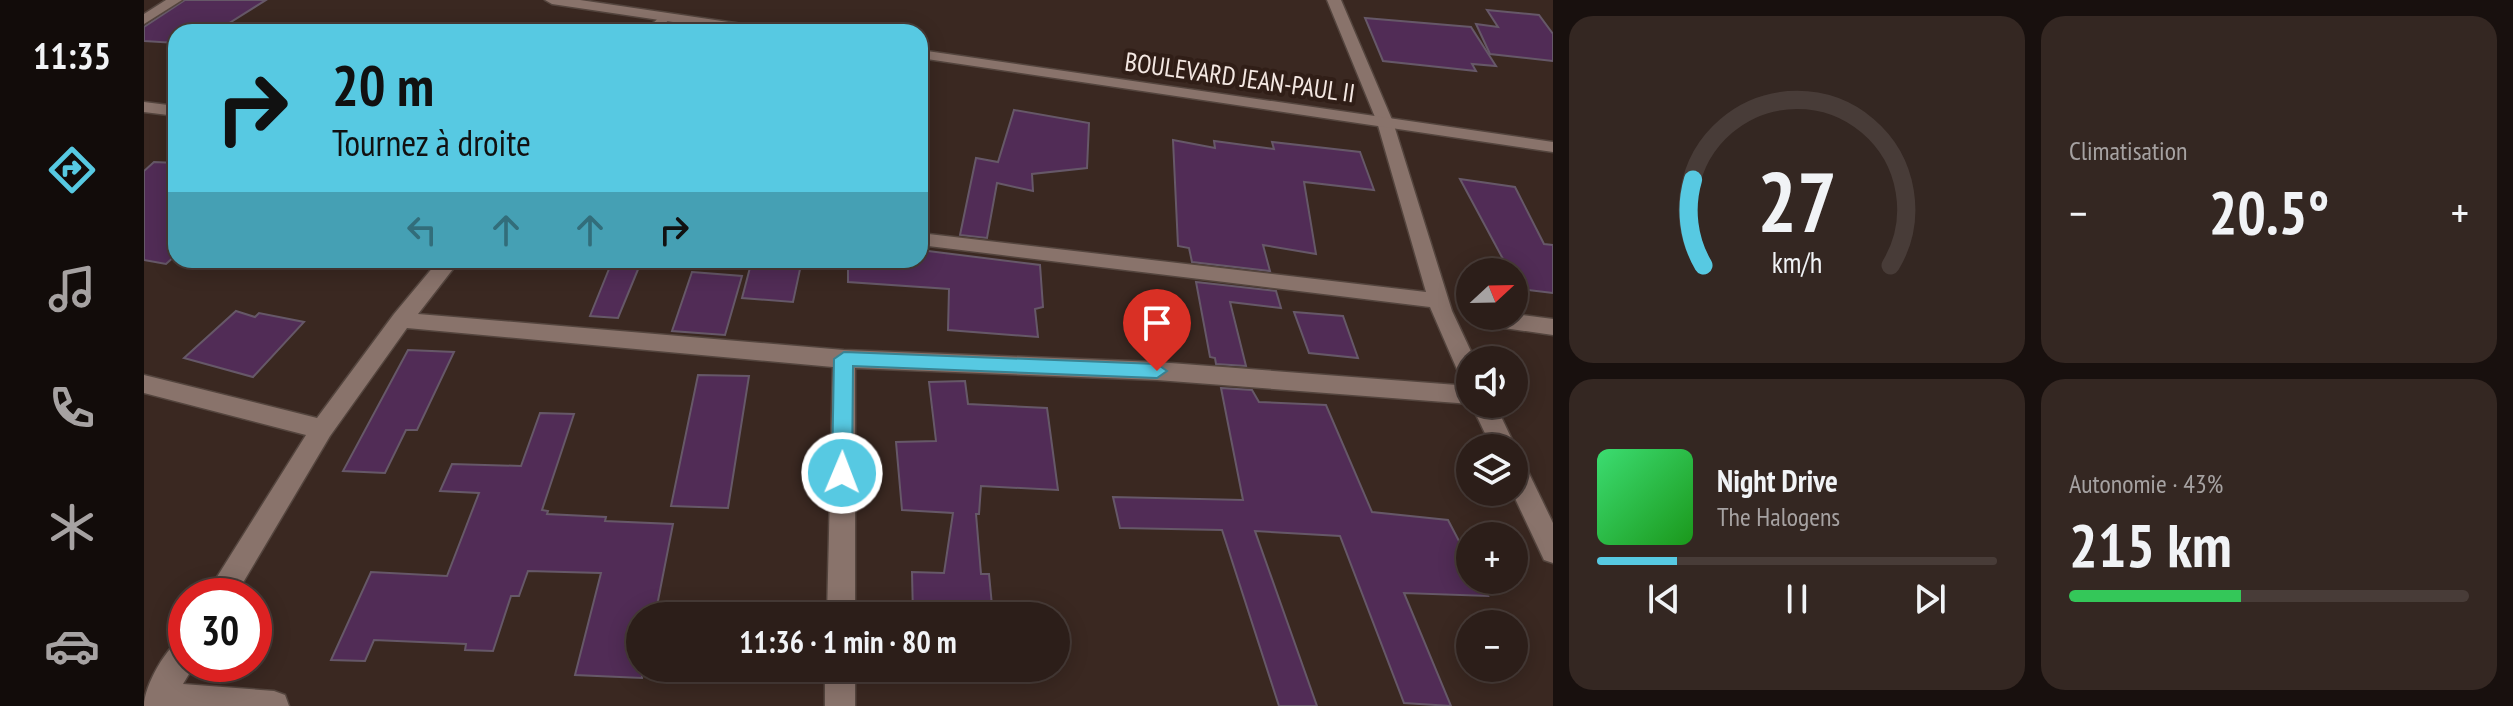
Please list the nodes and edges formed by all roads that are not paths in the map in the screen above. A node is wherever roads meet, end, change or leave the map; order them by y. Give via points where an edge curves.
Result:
1 (175, 0) edge
2 (552, 0) edge
3 (1334, 0) edge
4 (601, 3) edge
5 (664, 17) junction
6 (144, 20) edge
7 (657, 24) edge
8 (713, 24) edge
9 (928, 55) edge
10 (144, 107) edge
11 (168, 110) edge
12 (1385, 122) junction
13 (1553, 147) edge
14 (928, 240) edge
15 (443, 268) edge
16 (1441, 306) junction
17 (1456, 311) edge
18 (401, 320) junction
19 (1528, 324) edge
20 (1553, 327) edge
21 (1458, 346) edge
22 (844, 359) junction
23 (144, 384) edge
24 (1456, 394) edge
25 (322, 429) junction
26 (1528, 498) edge
27 (1553, 551) edge
28 (230, 578) edge
29 (841, 602) edge
30 (168, 681) edge
31 (840, 682) edge
32 (155, 702) edge
33 (274, 706) edge
34 (840, 706) edge

1 - 6 street
2 - 4 street
3 - 12 street
4 - 5 street
5 - 7 street
5 - 8 street
9 - 12 street, BOULEVARD JEAN-PAUL II
10 - 11 street
12 - 13 street, BOULEVARD JEAN-PAUL II
12 - 16 street
14 - 16 street
15 - 18 street
16 - 17 street
16 - 21 street
18 - 22 street
18 - 25 street
19 - 20 street
22 - 24 street via 1157,371
22 - 29 street
23 - 25 street
25 - 28 street
26 - 27 street
30 - 32 street
31 - 34 street
32 - 33 street

